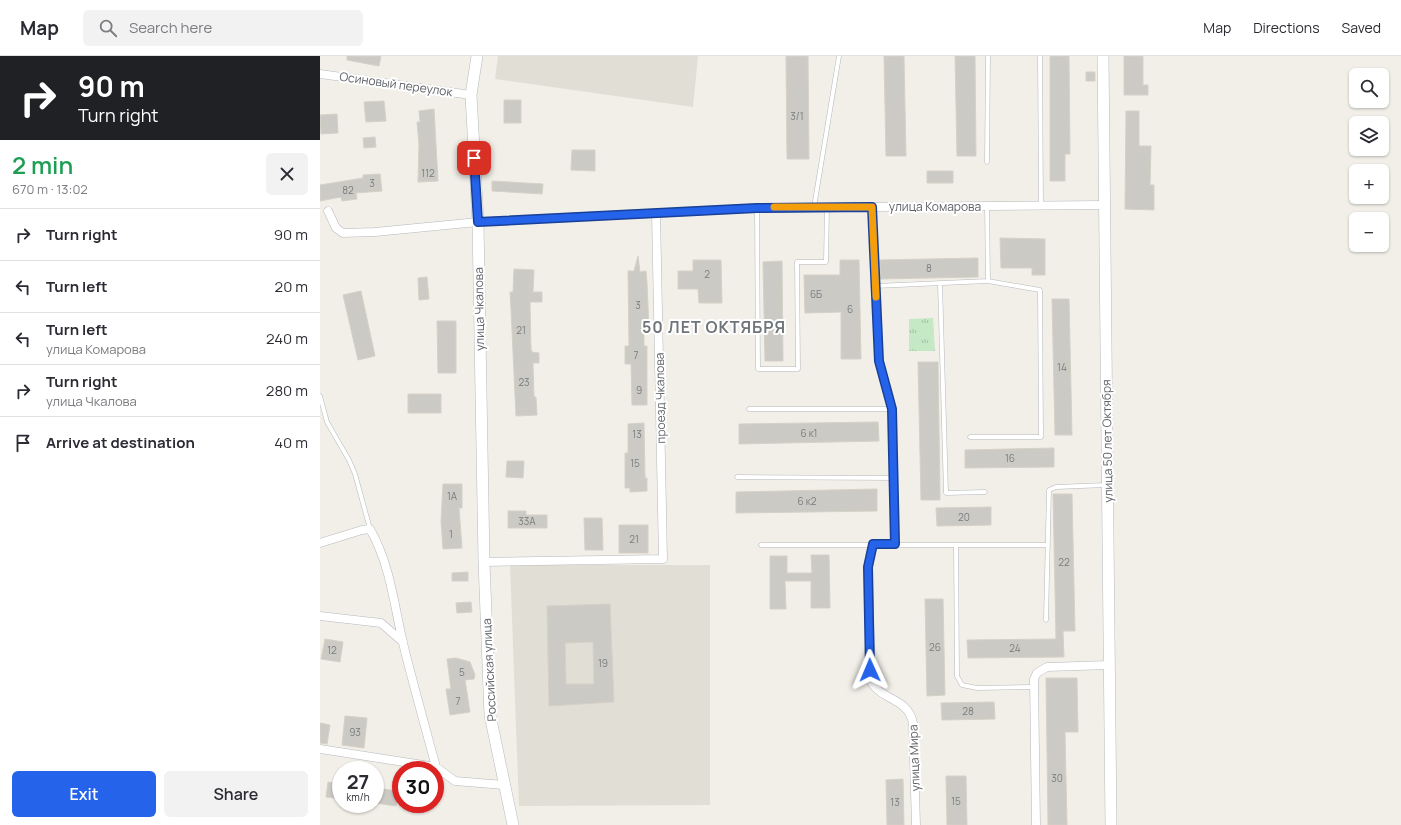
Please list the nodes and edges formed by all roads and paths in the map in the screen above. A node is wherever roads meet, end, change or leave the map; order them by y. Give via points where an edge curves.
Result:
1 (477, 56) edge
2 (839, 56) edge
3 (988, 56) edge
4 (1040, 56) edge
5 (1104, 56) edge
6 (320, 74) edge
7 (471, 95) junction
8 (987, 162) dead end
9 (1041, 205) junction
10 (1105, 205) junction
11 (987, 206) junction
12 (814, 207) junction
13 (827, 207) junction
14 (872, 207) junction
15 (757, 208) junction
16 (328, 211) dead end
17 (656, 213) junction
18 (478, 222) junction
19 (988, 281) junction
20 (940, 283) junction
21 (876, 286) junction
22 (320, 396) edge
23 (749, 409) dead end
24 (892, 409) junction
25 (970, 437) dead end
26 (737, 477) dead end
27 (894, 478) junction
28 (1108, 485) junction
29 (985, 492) dead end
30 (370, 529) junction
31 (320, 543) edge
32 (873, 544) junction
33 (895, 544) junction
34 (761, 545) dead end
35 (956, 545) junction
36 (1048, 545) junction
37 (484, 562) junction
38 (320, 616) edge
39 (1046, 620) dead end
40 (403, 642) junction
41 (1109, 665) junction
42 (1033, 687) junction
43 (320, 749) edge
44 (397, 761) edge
45 (434, 761) edge
46 (444, 773) edge
47 (504, 785) junction
48 (513, 825) edge
49 (916, 825) edge
50 (1036, 825) edge
51 (1111, 825) edge

1 - 7 street, улица Чкалова
2 - 12 lane
3 - 8 lane
4 - 9 lane
5 - 10 street, улица 50 лет Октября
6 - 7 street, Осиновый переулок
7 - 18 street, улица Чкалова
9 - 10 street, улица Комарова
9 - 11 street, улица Комарова
10 - 28 street, улица 50 лет Октября
11 - 14 street, улица Комарова
11 - 19 lane
12 - 13 street, улица Комарова
12 - 15 street, улица Комарова
13 - 14 street, улица Комарова
13 - 15 lane via 826,262 797,262 798,368 766,369 758,369
14 - 21 lane
15 - 17 street, улица Комарова
16 - 18 street, улица Комарова via 336,228 343,232 375,232
17 - 18 street, улица Комарова
17 - 37 street, проезд Чкалова via 663,559
18 - 37 street, улица Чкалова
19 - 20 lane
19 - 25 lane via 1040,290 1041,437
20 - 21 lane
20 - 29 lane via 946,493
21 - 24 lane via 879,361
22 - 30 lane via 327,422 356,474
23 - 24 lane
24 - 27 lane
26 - 27 lane
27 - 33 lane
28 - 36 lane via 1052,487 1049,490
28 - 41 street, улица 50 лет Октября
30 - 31 street
30 - 40 street via 389,574
32 - 33 lane
32 - 34 lane
32 - 49 street, улица Мира via 868,567 871,682 876,690 911,713
33 - 35 lane
35 - 36 lane
35 - 42 lane via 957,676 962,685 977,688
36 - 39 lane
37 - 47 street, Российская улица via 490,715
38 - 40 street via 381,623
40 - 45 street
41 - 42 street via 1047,668 1037,673
41 - 51 street, улица 50 лет Октября
42 - 50 street
43 - 44 street
46 - 47 street via 455,781
47 - 48 street, Российская улица

